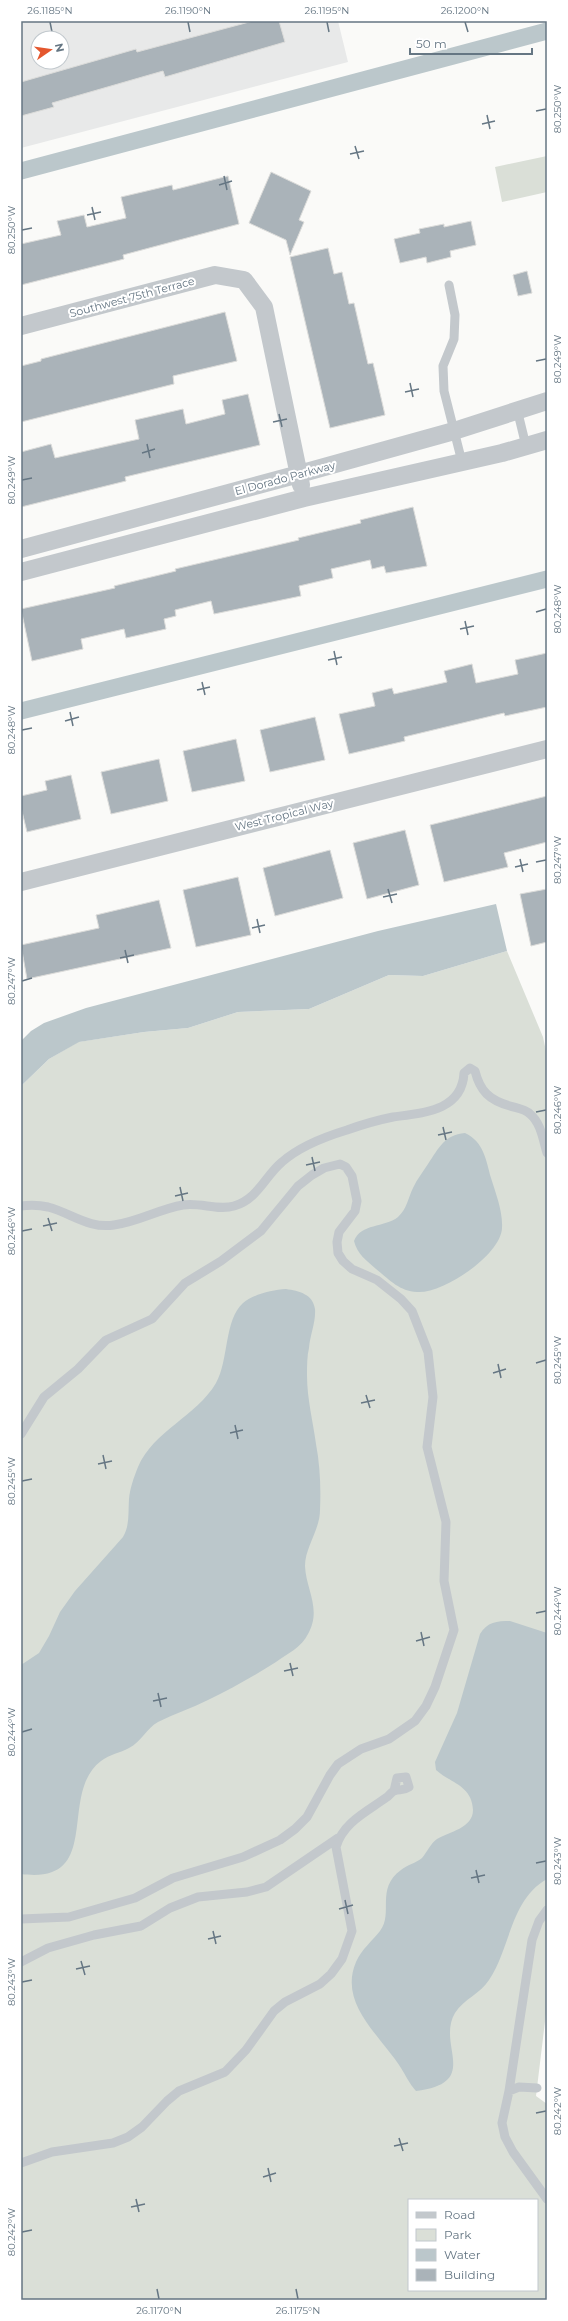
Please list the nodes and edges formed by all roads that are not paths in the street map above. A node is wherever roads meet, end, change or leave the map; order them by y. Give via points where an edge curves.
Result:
1 (449, 284) dead end
2 (21, 326) edge
3 (547, 401) edge
4 (517, 409) junction
5 (454, 430) junction
6 (547, 440) edge
7 (526, 446) junction
8 (462, 462) junction
9 (299, 474) junction
10 (304, 498) junction
11 (21, 549) edge
12 (21, 572) edge
13 (547, 748) edge
14 (21, 882) edge
15 (547, 1154) edge
16 (21, 1206) edge
17 (21, 1434) edge
18 (394, 1791) dead end
19 (338, 1838) junction
20 (547, 1910) edge
21 (21, 1919) edge
22 (21, 1962) edge
23 (537, 2088) dead end
24 (509, 2091) junction
25 (21, 2163) edge
26 (547, 2200) edge

1 - 5 lane via 455,315 454,339 444,366 444,391
2 - 9 street, Southwest 75th Terrace via 215,275 244,280 264,307
3 - 4 street, El Dorado Parkway
4 - 5 street, El Dorado Parkway
4 - 7 lane
5 - 8 lane
5 - 9 street, El Dorado Parkway
6 - 7 street
7 - 8 street
8 - 10 street
9 - 10 street
9 - 11 street, El Dorado Parkway
10 - 12 street
13 - 14 street, West Tropical Way
15 - 16 lane via 535,1119 529,1112 501,1102 483,1091 477,1082 475,1071 470,1068 464,1073 461,1090 444,1106 418,1115 355,1127 303,1147 276,1168 249,1199 235,1206 217,1208 184,1205 129,1223 102,1226 49,1207
17 - 21 lane via 44,1397 78,1370 106,1340 152,1319 185,1283 221,1261 260,1231 298,1186 324,1168 340,1164 346,1167 352,1176 358,1201 355,1212 339,1232 338,1253 352,1269 377,1280 412,1311 428,1352 433,1397 427,1447 446,1522 444,1580 454,1630 435,1687 415,1721 389,1740 361,1749 338,1764 306,1817 295,1830 243,1857 173,1878 135,1898 69,1917
18 - 19 lane via 360,1816
19 - 22 lane via 266,1887 247,1892 198,1897 170,1908 141,1926 94,1935 48,1948
19 - 25 lane via 336,1847 352,1931 342,1959 331,1974 320,1984 285,2002 274,2011 246,2050 225,2072 179,2091 128,2137 98,2146 52,2152
20 - 24 lane via 539,1921 532,1940
23 - 24 lane via 519,2087
24 - 26 lane via 502,2123 505,2137

